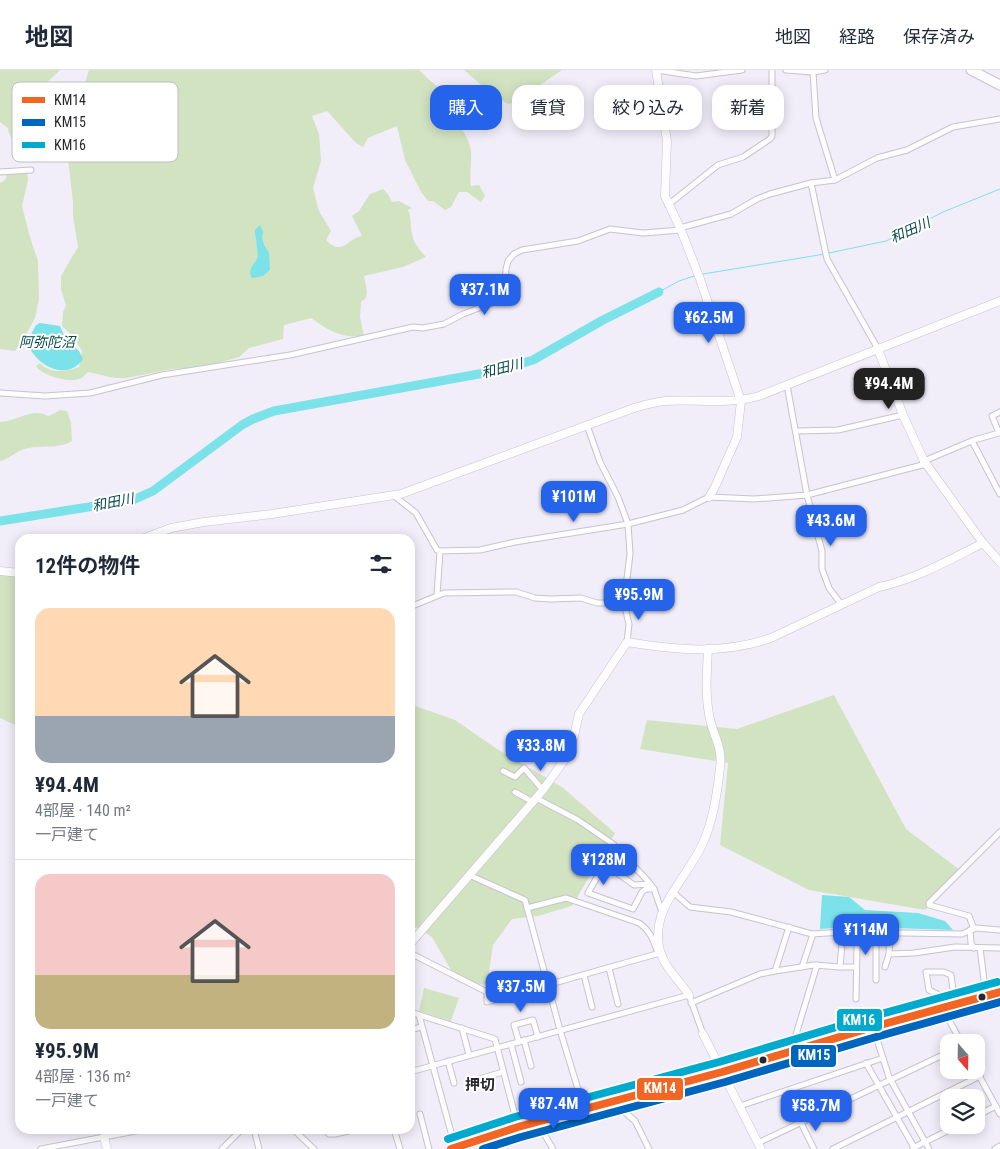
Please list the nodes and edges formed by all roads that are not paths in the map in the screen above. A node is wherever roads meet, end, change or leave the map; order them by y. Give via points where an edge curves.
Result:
1 (656, 70) edge
2 (742, 70) edge
3 (772, 70) edge
4 (786, 70) edge
5 (825, 70) edge
6 (971, 70) edge
7 (814, 72) junction
8 (1000, 85) edge
9 (1000, 119) edge
10 (31, 170) dead end
11 (0, 172) edge
12 (835, 180) junction
13 (811, 183) junction
14 (668, 204) junction
15 (680, 229) junction
16 (1000, 301) edge
17 (878, 349) junction
18 (787, 385) junction
19 (0, 393) edge
20 (741, 401) junction
21 (1000, 412) edge
22 (903, 414) junction
23 (588, 425) junction
24 (796, 431) junction
25 (972, 441) junction
26 (925, 462) junction
27 (1000, 494) edge
28 (393, 495) junction
29 (807, 495) junction
30 (709, 497) junction
31 (628, 524) junction
32 (155, 534) edge
33 (983, 544) junction
34 (440, 551) junction
35 (1000, 562) edge
36 (0, 571) edge
37 (15, 572) edge
38 (437, 594) junction
39 (624, 603) junction
40 (841, 604) junction
41 (415, 605) edge
42 (627, 642) junction
43 (708, 649) junction
44 (503, 771) dead end
45 (543, 790) junction
46 (515, 792) dead end
47 (534, 800) junction
48 (1000, 832) edge
49 (469, 876) junction
50 (650, 884) junction
51 (654, 890) junction
52 (673, 892) junction
53 (527, 908) junction
54 (662, 912) junction
55 (789, 928) junction
56 (972, 930) junction
57 (1000, 930) edge
58 (843, 932) junction
59 (876, 932) junction
60 (890, 932) junction
61 (813, 934) junction
62 (415, 938) edge
63 (857, 945) dead end
64 (977, 948) junction
65 (1000, 948) edge
66 (659, 953) junction
67 (890, 954) junction
68 (415, 956) edge
69 (817, 965) junction
70 (802, 966) junction
71 (856, 967) junction
72 (886, 967) dead end
73 (609, 968) junction
74 (840, 968) junction
75 (775, 971) junction
76 (584, 975) junction
77 (876, 980) dead end
78 (548, 984) junction
79 (1000, 992) edge
80 (986, 996) junction
81 (690, 999) junction
82 (856, 1000) dead end
83 (618, 1004) dead end
84 (955, 1005) junction
85 (592, 1007) dead end
86 (940, 1010) junction
87 (415, 1013) edge
88 (419, 1014) junction
89 (421, 1027) junction
90 (873, 1027) junction
91 (462, 1028) junction
92 (415, 1029) edge
93 (560, 1030) junction
94 (702, 1034) joint
95 (956, 1034) edge
96 (538, 1037) junction
97 (521, 1041) junction
98 (511, 1044) junction
99 (497, 1048) junction
100 (791, 1051) junction
101 (469, 1055) junction
102 (940, 1056) edge
103 (882, 1058) junction
104 (448, 1061) junction
105 (866, 1063) junction
106 (433, 1065) junction
107 (531, 1066) dead end
108 (415, 1070) edge
109 (503, 1072) junction
110 (722, 1072) junction
111 (482, 1078) dead end
112 (974, 1079) edge
113 (982, 1079) edge
114 (891, 1080) junction
115 (521, 1082) dead end
116 (454, 1084) dead end
117 (879, 1085) junction
118 (614, 1100) junction
119 (740, 1106) junction
120 (996, 1106) junction
121 (584, 1109) junction
122 (908, 1112) junction
123 (985, 1112) edge
124 (420, 1114) dead end
125 (1000, 1114) edge
126 (897, 1117) junction
127 (537, 1122) junction
128 (801, 1123) junction
129 (518, 1127) junction
130 (120, 1134) edge
131 (237, 1134) edge
132 (255, 1134) edge
133 (298, 1134) edge
134 (396, 1134) edge
135 (942, 1134) edge
136 (104, 1137) junction
137 (926, 1142) junction
138 (760, 1146) edge
139 (1000, 1146) edge
140 (453, 1148) edge
141 (41, 1149) edge
142 (107, 1149) edge
143 (222, 1149) edge
144 (259, 1149) edge
145 (314, 1149) edge
146 (400, 1149) edge
147 (429, 1149) edge
148 (553, 1149) edge
149 (649, 1149) edge
150 (814, 1149) edge
151 (833, 1149) edge
152 (913, 1149) edge
153 (929, 1149) edge
154 (995, 1149) edge

1 - 2 street via 696,76
1 - 14 street via 667,141 664,187
3 - 14 street via 770,139 743,158 722,163
4 - 7 street
5 - 7 street
6 - 8 main road
7 - 12 street via 816,118
9 - 12 street via 953,127 907,150 877,158
10 - 11 street
12 - 13 street
13 - 15 street via 757,199 731,214
13 - 17 street via 826,253
14 - 15 street
15 - 19 street via 643,233 610,229 572,242 522,250 508,261 504,296 500,300 438,326 413,327 290,355 162,375 90,393 45,396
15 - 20 street
16 - 17 street
17 - 18 street
17 - 22 street
18 - 20 street
18 - 24 street
20 - 23 street via 657,402
20 - 30 street via 737,437
21 - 25 street via 992,416 999,433
22 - 24 street via 838,430
22 - 26 street
23 - 28 street
23 - 31 street via 600,462
24 - 29 street
25 - 26 street
25 - 27 street
26 - 29 street
26 - 33 street
28 - 32 street via 190,524
28 - 34 street via 416,513
29 - 30 street via 754,499
29 - 40 street via 822,551 822,569 829,588
30 - 31 street via 683,510
31 - 34 street via 480,550
31 - 39 street via 630,554
33 - 35 street
33 - 40 street via 908,579 879,587
34 - 38 street
36 - 37 street
38 - 39 street via 516,592 535,598 581,598 597,603
38 - 41 street
39 - 42 street via 629,624
40 - 43 street via 755,644
42 - 43 street via 664,648
42 - 45 street via 579,714 569,750
43 - 52 street via 708,712 720,745 721,767 712,818 703,843
44 - 45 street via 515,777 524,768
45 - 47 street
46 - 47 street
47 - 49 street
47 - 50 street via 578,820 613,844
48 - 56 street via 929,903 969,916
49 - 53 street via 524,900
49 - 62 street
50 - 51 street
50 - 51 street via 634,885 613,870 606,870 600,872 588,893 633,909 642,892
51 - 54 street
52 - 54 street
52 - 55 street via 690,907 732,912
53 - 66 street via 566,898 645,926
53 - 78 street
54 - 66 street
55 - 61 street
55 - 75 street
56 - 57 street
56 - 60 street via 962,934
56 - 64 street via 972,943
58 - 59 street
58 - 61 street
58 - 74 street
59 - 60 street
59 - 77 street
60 - 67 street
61 - 70 street
63 - 71 street
64 - 65 street
64 - 67 street via 954,947 914,954
64 - 80 street
66 - 73 street
66 - 81 street
67 - 72 street
68 - 78 street via 486,992 487,1002
69 - 70 street
69 - 74 street
69 - 100 street
70 - 75 street
71 - 74 street
71 - 82 street
73 - 76 street
73 - 83 street
75 - 81 street
76 - 78 street
76 - 85 street
78 - 93 street
79 - 80 main road
80 - 84 main road
81 - 93 street
81 - 94 street
84 - 86 main road
84 - 86 street via 950,975 926,972 929,990 937,994
86 - 90 main road
86 - 95 street
87 - 88 street
88 - 89 street
88 - 91 street
89 - 92 street
89 - 106 street
90 - 100 main road
90 - 103 street
91 - 99 street via 494,1039
91 - 101 street
93 - 96 street
93 - 121 street
94 - 110 street
96 - 97 street
96 - 97 street via 533,1020 514,1025
97 - 98 street
97 - 107 street
98 - 99 street
98 - 115 street
99 - 101 street
99 - 109 street
100 - 110 main road
101 - 104 street
102 - 114 street
103 - 105 street
103 - 114 street
104 - 106 street
104 - 116 street
105 - 117 street
105 - 119 street
106 - 108 street
106 - 140 street
109 - 111 street
109 - 129 street
110 - 118 main road
110 - 119 street
112 - 122 street
113 - 120 street
114 - 117 street
114 - 122 street
117 - 126 street
117 - 128 street
118 - 121 main road
118 - 149 street via 635,1121
119 - 138 street
120 - 123 street
120 - 125 street
121 - 127 main road
122 - 126 street
122 - 137 street
124 - 147 street
126 - 151 street
126 - 152 street
127 - 129 main road
127 - 148 street
128 - 138 street
128 - 150 street
129 - 140 main road
130 - 136 street
131 - 143 street
132 - 144 street
133 - 145 street
134 - 146 street
135 - 137 street
136 - 141 street
136 - 142 street
137 - 152 street
137 - 153 street
139 - 154 street

